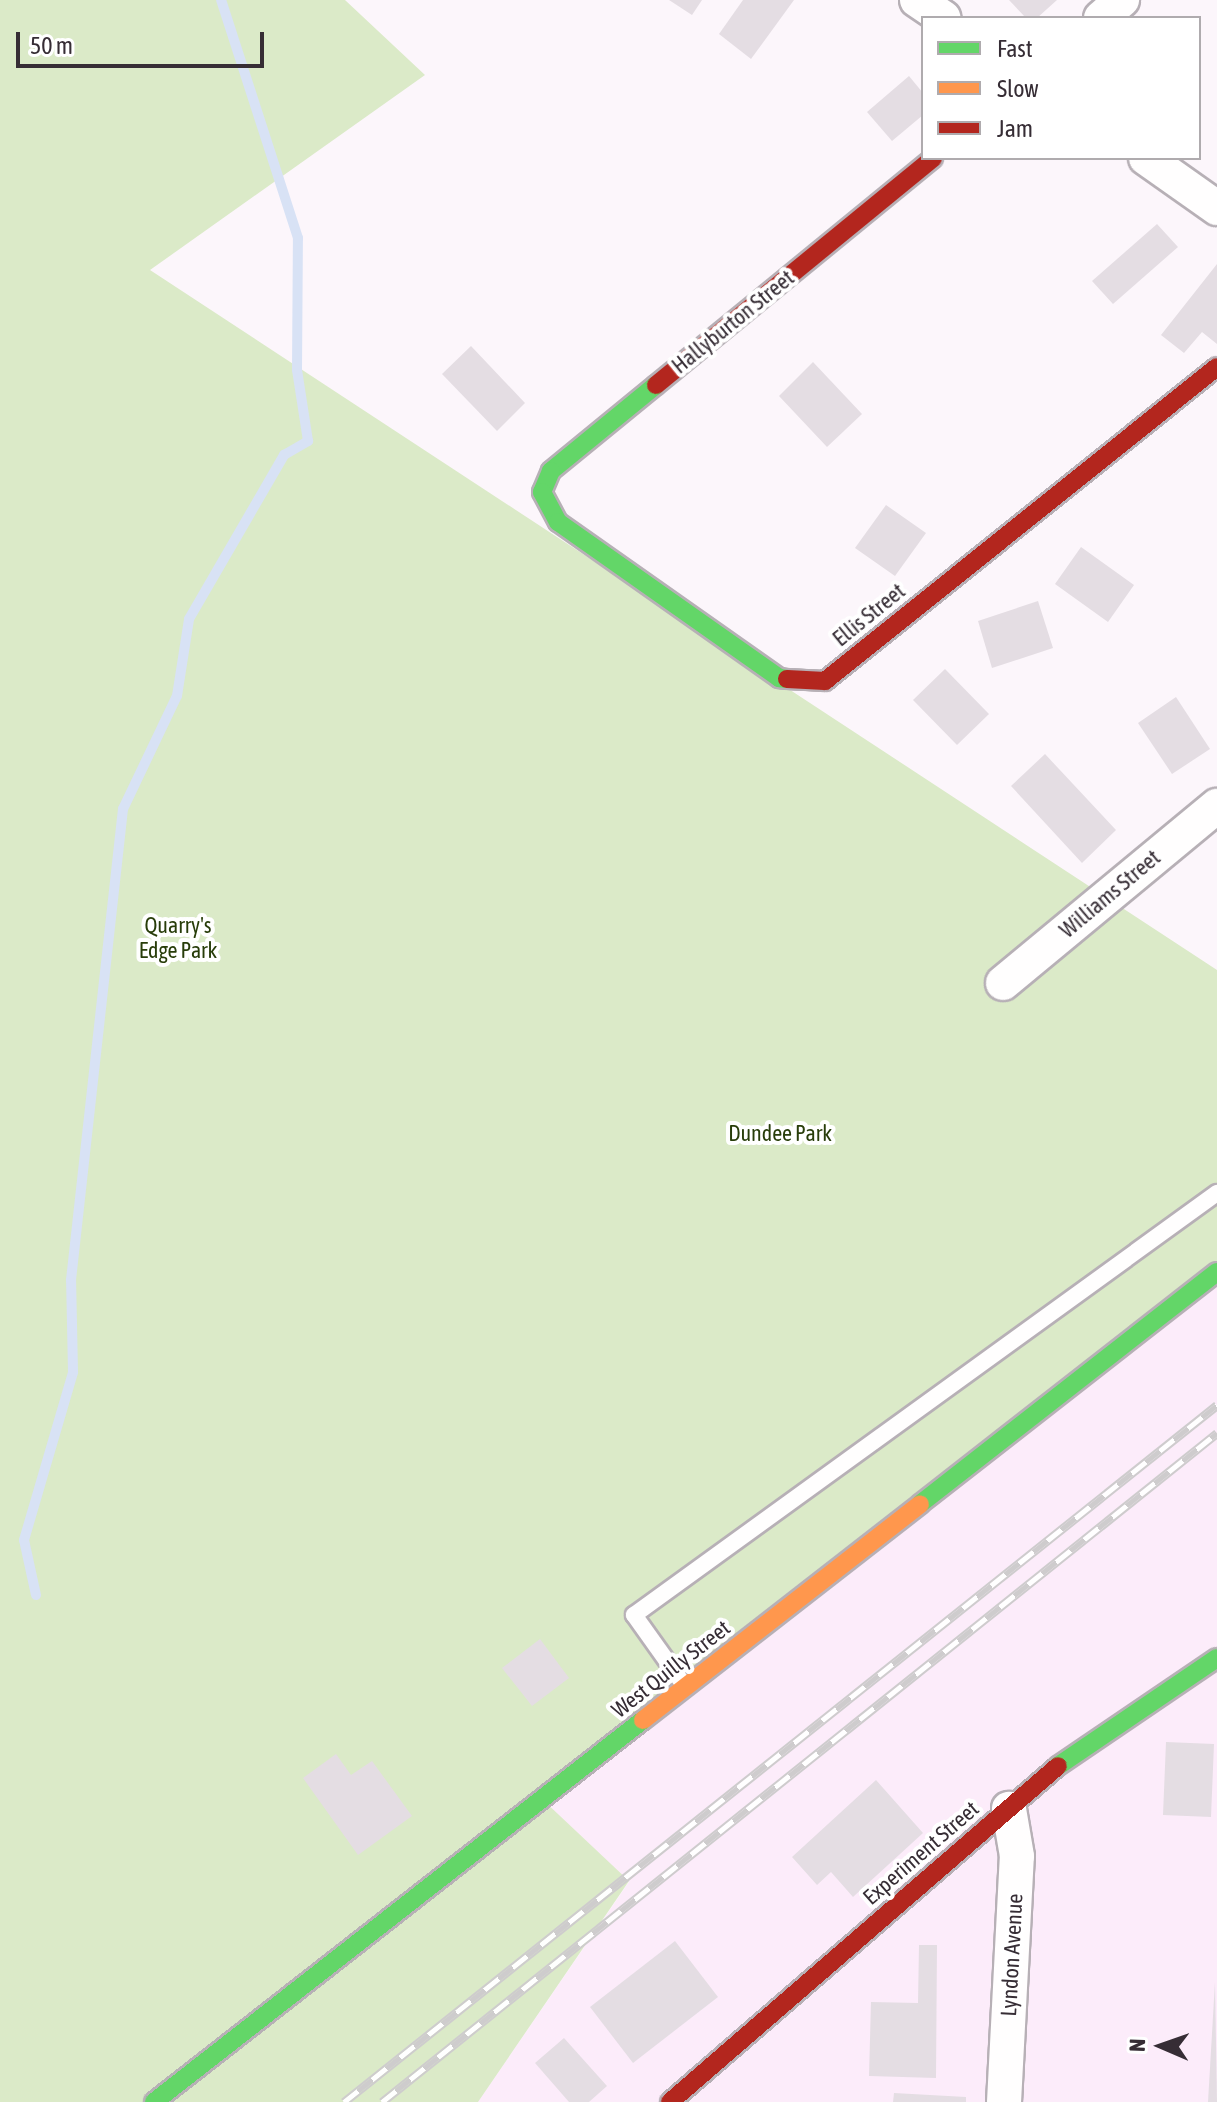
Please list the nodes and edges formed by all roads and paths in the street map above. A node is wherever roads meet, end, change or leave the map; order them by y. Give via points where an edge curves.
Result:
1 (917, 0) edge
2 (1122, 0) edge
3 (941, 16) edge
4 (1103, 16) edge
5 (931, 160) edge
6 (1149, 160) edge
7 (1217, 208) edge
8 (1217, 367) edge
9 (542, 492) joint
10 (1217, 806) edge
11 (1003, 983) dead end
12 (1217, 1193) edge
13 (1217, 1272) edge
14 (1216, 1660) edge
15 (686, 1688) junction
16 (1009, 1809) junction
17 (692, 2095) edge
18 (154, 2102) edge
19 (670, 2102) edge
20 (1004, 2102) edge

1 - 3 street
2 - 4 street
5 - 9 street, Hallyburton Street via 551,471
6 - 7 street
8 - 9 street, Ellis Street via 825,681 779,678 558,522
10 - 11 street, Williams Street
12 - 15 lane via 634,1615
13 - 15 street, West Quilly Street
14 - 16 street, Experiment Street via 1051,1771
15 - 18 street, West Quilly Street
16 - 17 street, Experiment Street
16 - 20 street, Lyndon Avenue via 1017,1856
17 - 19 street, Experiment Street

